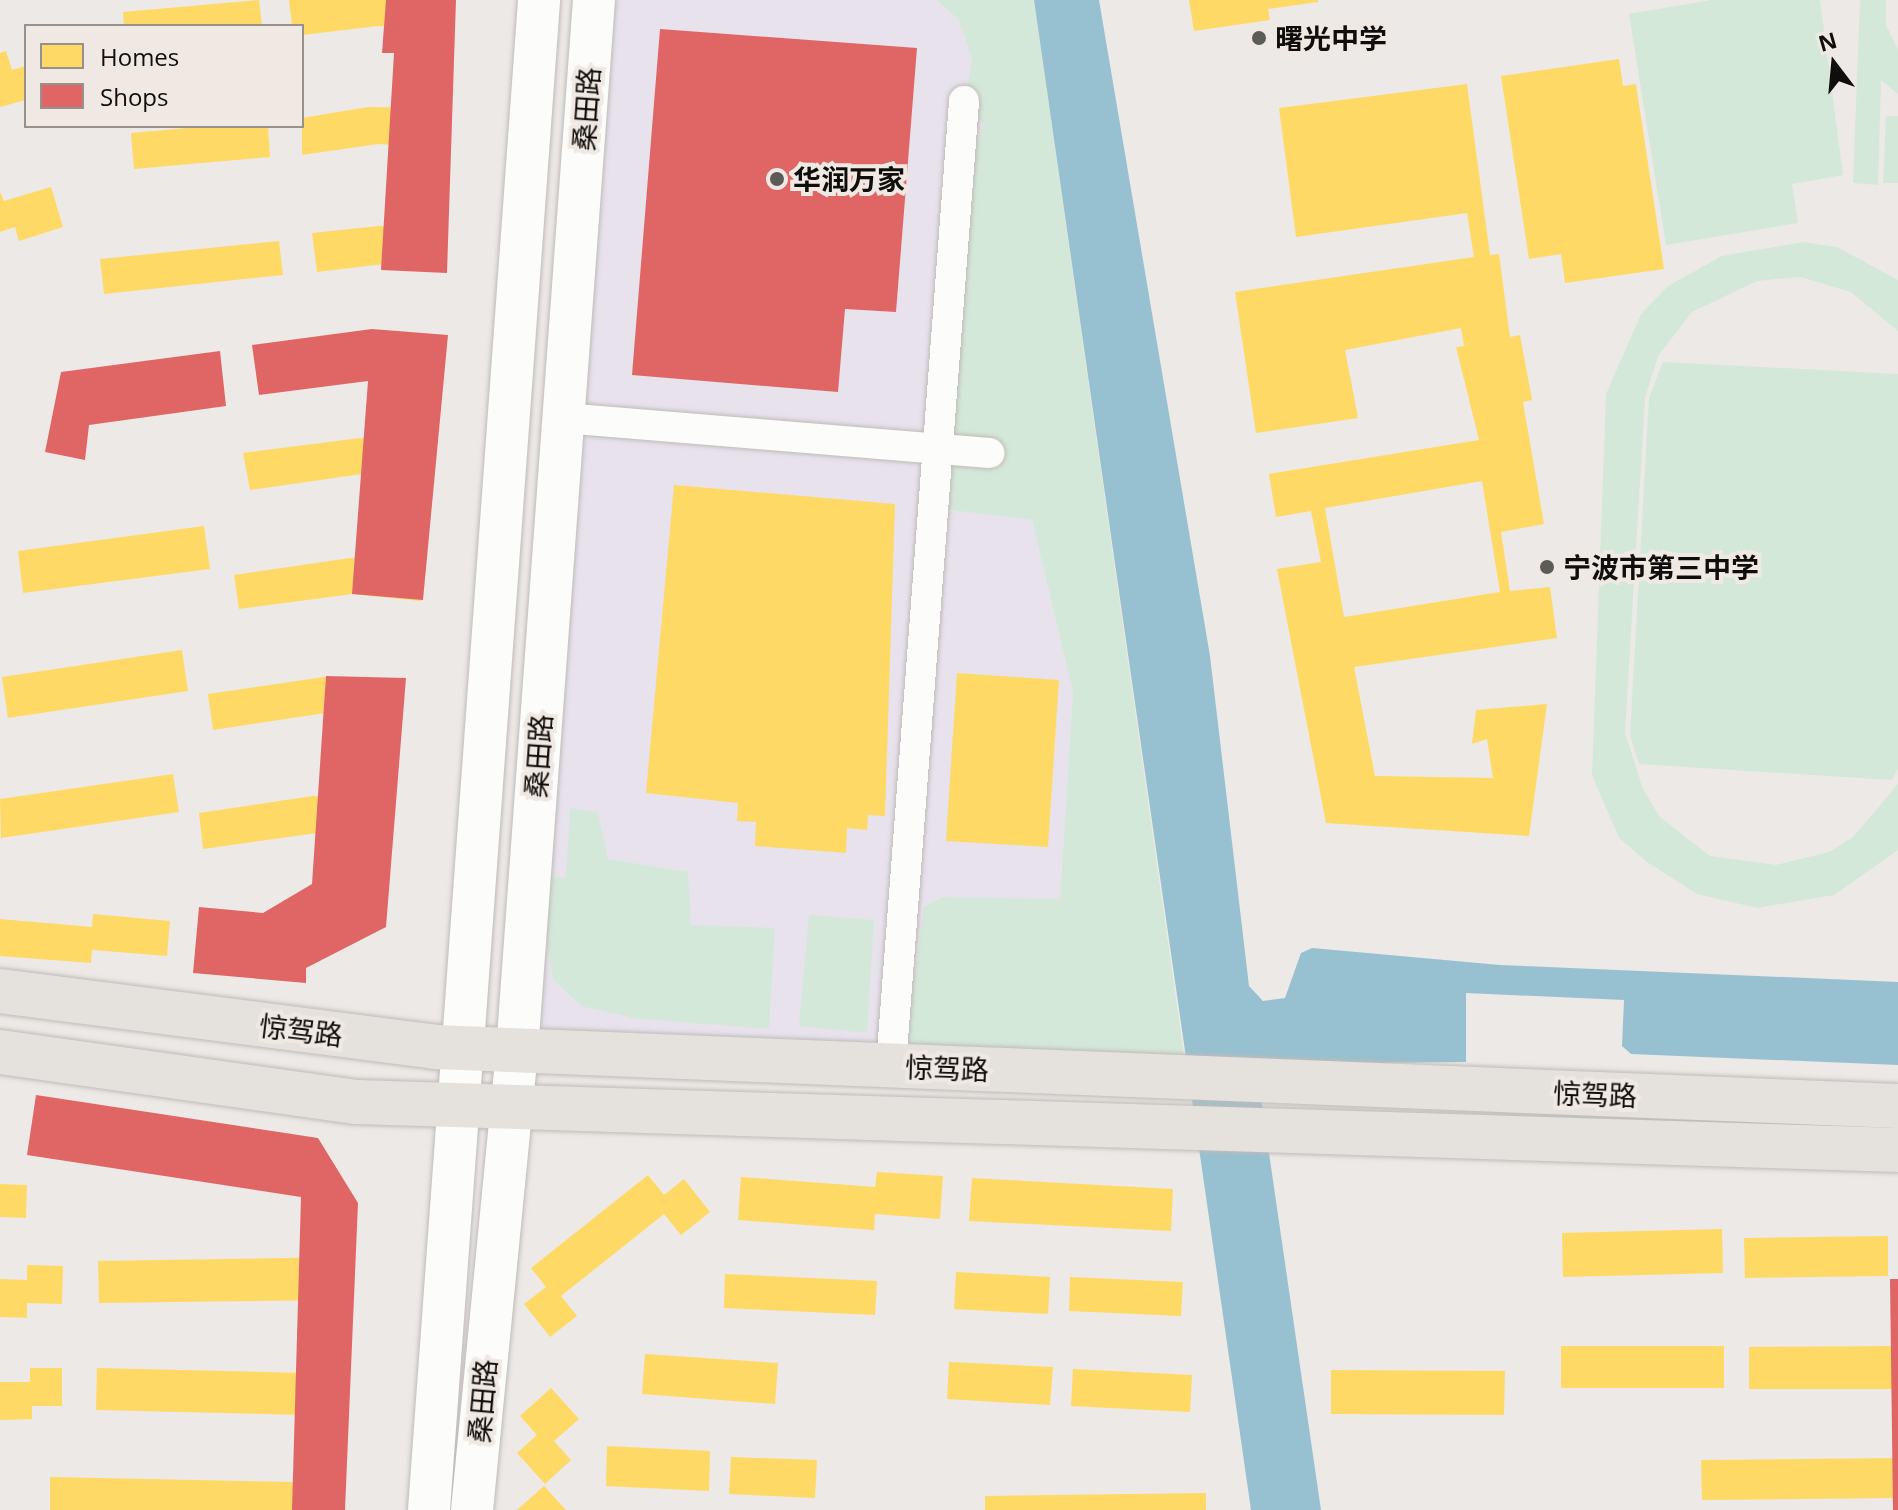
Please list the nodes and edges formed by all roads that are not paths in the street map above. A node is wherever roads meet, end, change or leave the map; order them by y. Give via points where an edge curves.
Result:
1 (539, 0) edge
2 (594, 0) edge
3 (964, 101) dead end
4 (563, 418) junction
5 (940, 449) junction
6 (990, 453) dead end
7 (0, 991) edge
8 (465, 1048) junction
9 (517, 1051) junction
10 (0, 1052) edge
11 (891, 1066) junction
12 (461, 1106) junction
13 (1898, 1106) edge
14 (507, 1108) junction
15 (1898, 1150) edge
16 (429, 1510) edge
17 (472, 1510) edge

1 - 8 main road, 桑田路
2 - 4 main road, 桑田路
3 - 5 street
4 - 5 street
4 - 9 main road, 桑田路
5 - 6 street
5 - 11 street
7 - 8 main road, 惊驾路
8 - 9 main road, 惊驾路
8 - 12 main road, 桑田路
9 - 11 main road, 惊驾路
9 - 14 main road, 桑田路
10 - 12 main road, 惊驾路 via 357,1102
11 - 13 main road, 惊驾路
12 - 14 main road, 惊驾路
12 - 16 main road, 桑田路
14 - 15 main road, 惊驾路 via 1283,1136
14 - 17 main road, 桑田路

